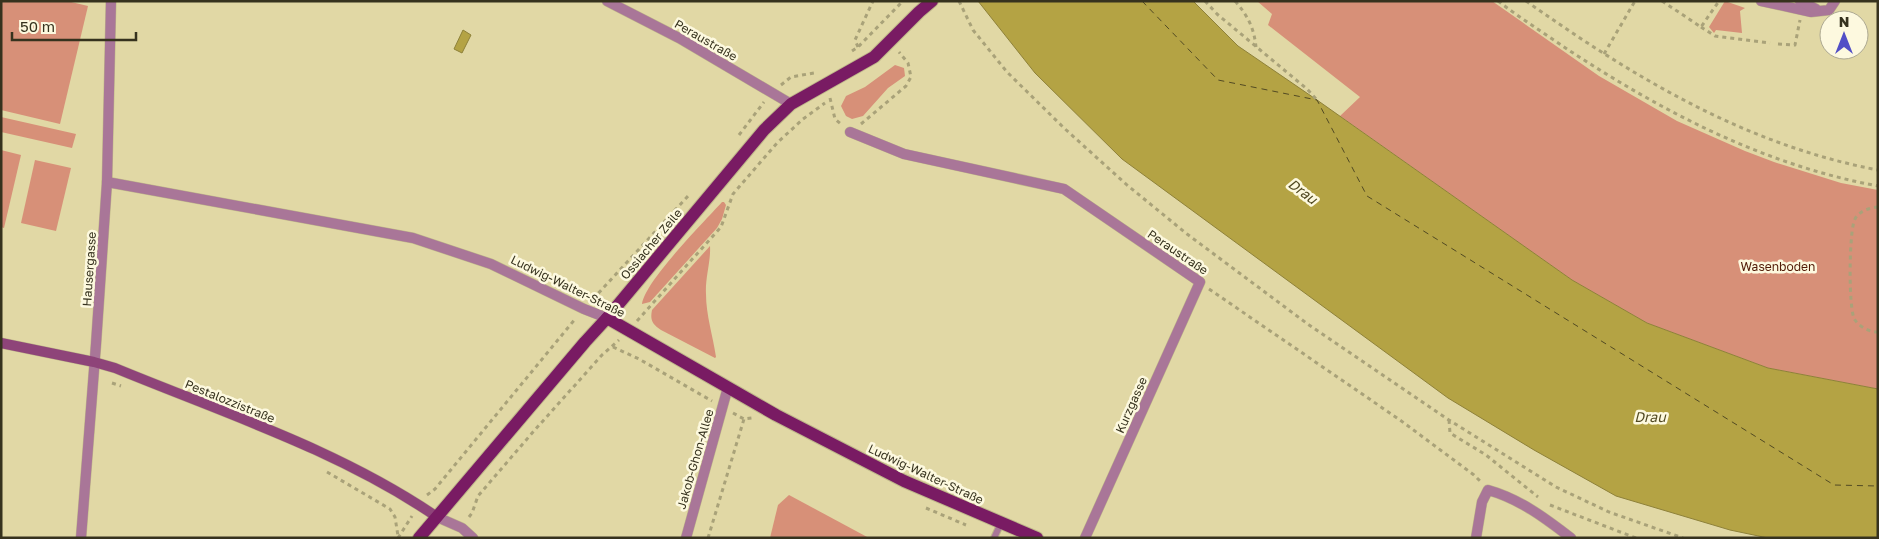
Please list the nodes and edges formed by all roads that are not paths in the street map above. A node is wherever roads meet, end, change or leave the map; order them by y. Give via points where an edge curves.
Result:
1 (111, 1) edge
2 (607, 1) edge
3 (932, 1) edge
4 (1761, 1) edge
5 (1836, 1) edge
6 (1801, 6) edge
7 (791, 104) junction
8 (850, 132) road end
9 (107, 182) junction
10 (1200, 282) joint
11 (607, 318) junction
12 (1, 343) edge
13 (94, 362) junction
14 (728, 387) junction
15 (437, 518) junction
16 (1001, 523) junction
17 (81, 538) edge
18 (419, 538) edge
19 (474, 538) edge
20 (686, 538) edge
21 (994, 538) edge
22 (1037, 538) edge
23 (1085, 538) edge
24 (1476, 538) edge
25 (1571, 538) edge

1 - 9 street, Hausergasse
2 - 7 street, Peraustraße via 679,38
3 - 7 main road, Ossiacher Zeile via 874,57
4 - 6 street
5 - 6 street via 1830,10 1811,12
7 - 11 main road, Ossiacher Zeile via 764,130
8 - 10 street, Peraustraße via 904,154 1064,189
9 - 11 street, Ludwig-Walter-Straße via 413,238 490,264
9 - 13 street, Hausergasse
10 - 23 street, Kurzgasse
11 - 14 main road, Ludwig-Walter-Straße
11 - 15 main road, Ossiacher Zeile
12 - 13 main road, Pestalozzistraße
13 - 15 main road, Pestalozzistraße via 299,442 346,464
13 - 17 street, Hausergasse
14 - 16 main road, Ludwig-Walter-Straße via 904,481
14 - 20 street, Jakob-Ghon-Allee
15 - 18 main road, Ossiacher Zeile
15 - 19 street via 462,528
16 - 21 lane
16 - 22 main road, Ludwig-Walter-Straße
24 - 25 street via 1482,502 1488,490 1506,495 1539,513

